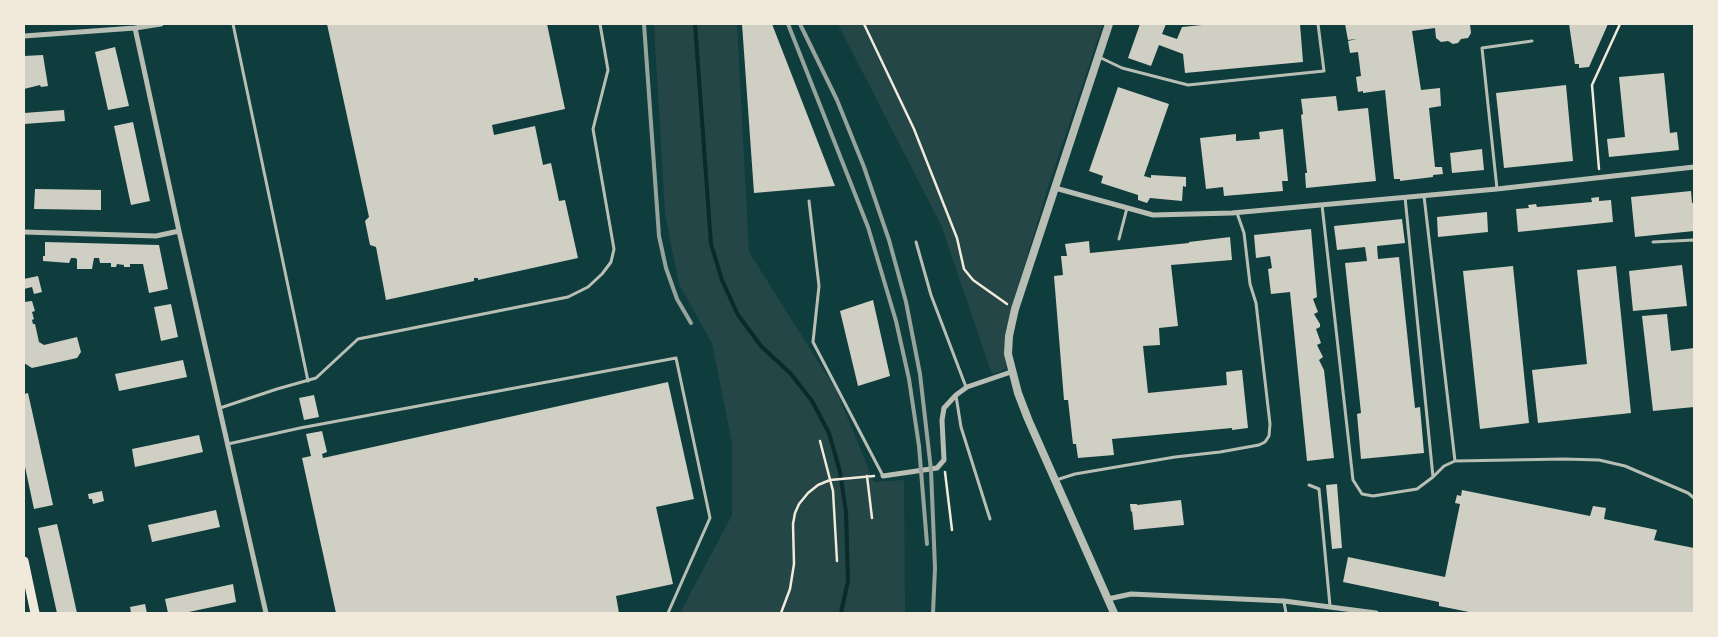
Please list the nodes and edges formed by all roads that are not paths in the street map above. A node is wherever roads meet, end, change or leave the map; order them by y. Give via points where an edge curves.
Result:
1 (161, 24) edge
2 (233, 24) edge
3 (600, 24) edge
4 (1109, 24) edge
5 (1318, 24) edge
6 (135, 28) junction
7 (24, 36) edge
8 (1532, 41) dead end
9 (1098, 57) junction
10 (1694, 167) edge
11 (1054, 188) junction
12 (1497, 189) junction
13 (1424, 196) junction
14 (1405, 197) junction
15 (809, 201) dead end
16 (1322, 205) junction
17 (1127, 208) junction
18 (1237, 213) junction
19 (179, 231) junction
20 (24, 232) edge
21 (1119, 239) dead end
22 (1694, 240) edge
23 (916, 242) dead end
24 (1653, 242) dead end
25 (1011, 372) junction
26 (308, 381) junction
27 (967, 387) junction
28 (956, 395) junction
29 (220, 408) junction
30 (228, 444) junction
31 (1454, 461) junction
32 (883, 476) joint
33 (1433, 477) junction
34 (1056, 480) junction
35 (1309, 485) dead end
36 (1694, 498) edge
37 (990, 519) dead end
38 (24, 561) edge
39 (1108, 600) junction
40 (1284, 601) junction
41 (1330, 606) junction
42 (35, 613) edge
43 (266, 613) edge
44 (668, 613) edge
45 (1114, 613) edge
46 (1286, 613) edge
47 (1376, 613) edge

1 - 6 street
2 - 26 lane
3 - 26 lane via 608,70 593,129 614,249 611,262 602,274 588,287 568,296 358,339 316,378
4 - 9 street
5 - 9 lane via 1324,71 1188,86 1122,68
6 - 7 street
6 - 19 street
8 - 12 lane via 1482,48
9 - 11 street
10 - 12 street
11 - 17 street
11 - 25 street via 1013,316 1008,354
12 - 13 street
13 - 14 street
13 - 31 lane
14 - 16 street
14 - 33 lane
15 - 32 lane via 819,286 812,342
16 - 18 street
16 - 33 lane via 1353,480 1362,494 1373,496 1417,489
17 - 18 street via 1154,216
17 - 21 lane
18 - 34 lane via 1244,233 1250,284 1256,303 1270,424 1265,442
19 - 20 street via 156,236
19 - 29 street
22 - 24 lane
23 - 27 lane via 931,295
25 - 27 street
25 - 34 street
26 - 29 lane
27 - 28 street
28 - 32 street via 944,408 944,460 937,468
28 - 37 lane via 961,427
29 - 30 street
30 - 43 street
30 - 44 lane via 676,358 710,518
31 - 33 lane
31 - 36 lane via 1599,460 1625,466
34 - 39 street
35 - 41 lane via 1319,489
38 - 42 main road
39 - 40 street via 1131,594
39 - 45 street
40 - 41 street
40 - 46 lane
41 - 47 street

